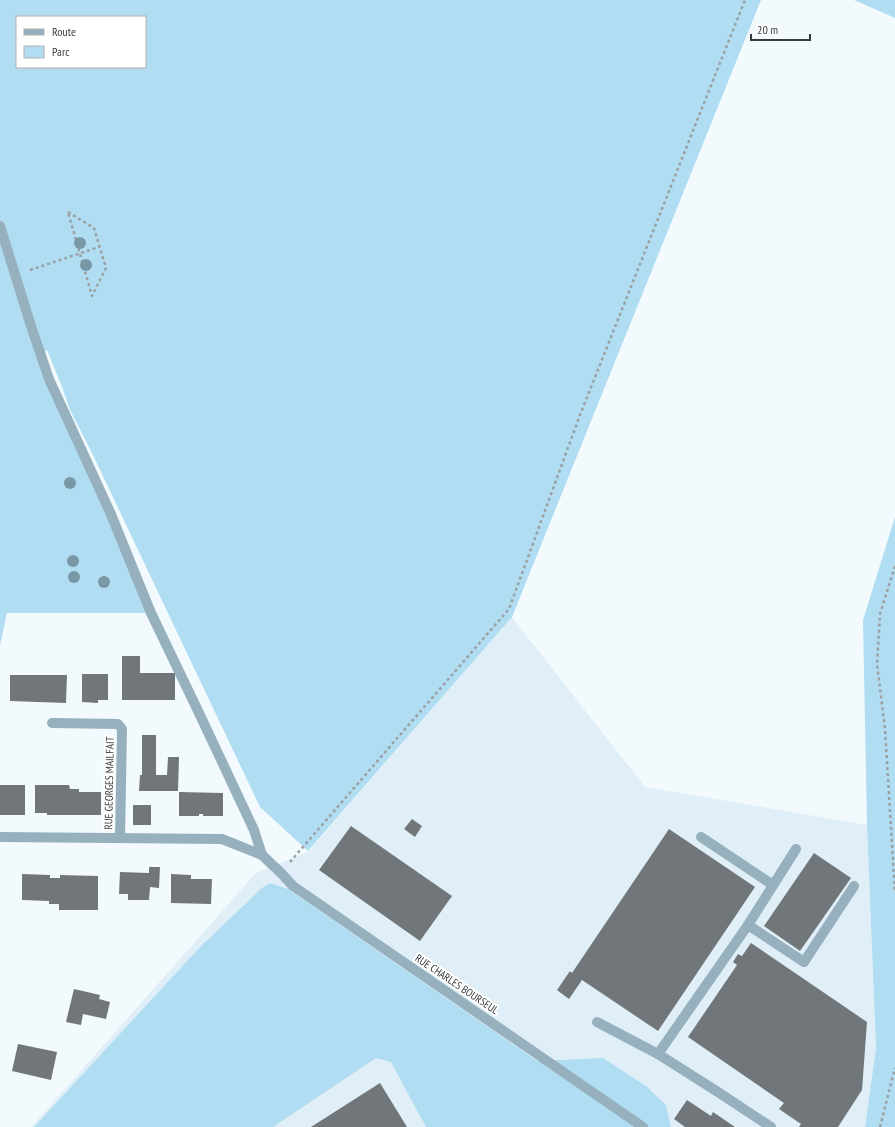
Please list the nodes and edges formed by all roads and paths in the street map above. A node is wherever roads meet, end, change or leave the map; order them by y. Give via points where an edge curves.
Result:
1 (745, 0) edge
2 (0, 226) edge
3 (99, 247) junction
4 (80, 254) junction
5 (15, 275) junction
6 (895, 566) edge
7 (52, 723) dead end
8 (890, 809) junction
9 (894, 812) edge
10 (0, 837) edge
11 (701, 837) dead end
12 (120, 838) junction
13 (796, 849) dead end
14 (262, 855) junction
15 (281, 873) junction
16 (773, 885) junction
17 (854, 886) dead end
18 (895, 893) edge
19 (748, 925) junction
20 (597, 1022) dead end
21 (658, 1054) junction
22 (895, 1068) edge
23 (643, 1127) edge
24 (771, 1127) edge
25 (880, 1127) edge

1 - 15 path via 580,415 509,609
2 - 5 street
3 - 4 path
3 - 4 path via 94,228 68,212
3 - 4 path via 106,268 92,296
4 - 5 path
5 - 14 street via 49,379 110,512 151,613 254,830
6 - 8 path via 880,614 877,664
7 - 12 street, RUE GEORGES MAILFAIT via 118,724 122,729
8 - 9 path
8 - 18 path
10 - 12 street, RUE GEORGES MAILFAIT
11 - 16 street
12 - 14 street, RUE GEORGES MAILFAIT via 222,840
13 - 16 street
14 - 15 street, RUE CHARLES BOURSEUL
15 - 23 street, RUE CHARLES BOURSEUL via 293,886
16 - 19 street
17 - 19 street via 804,962
19 - 21 street
20 - 21 street
21 - 24 street
22 - 25 path

